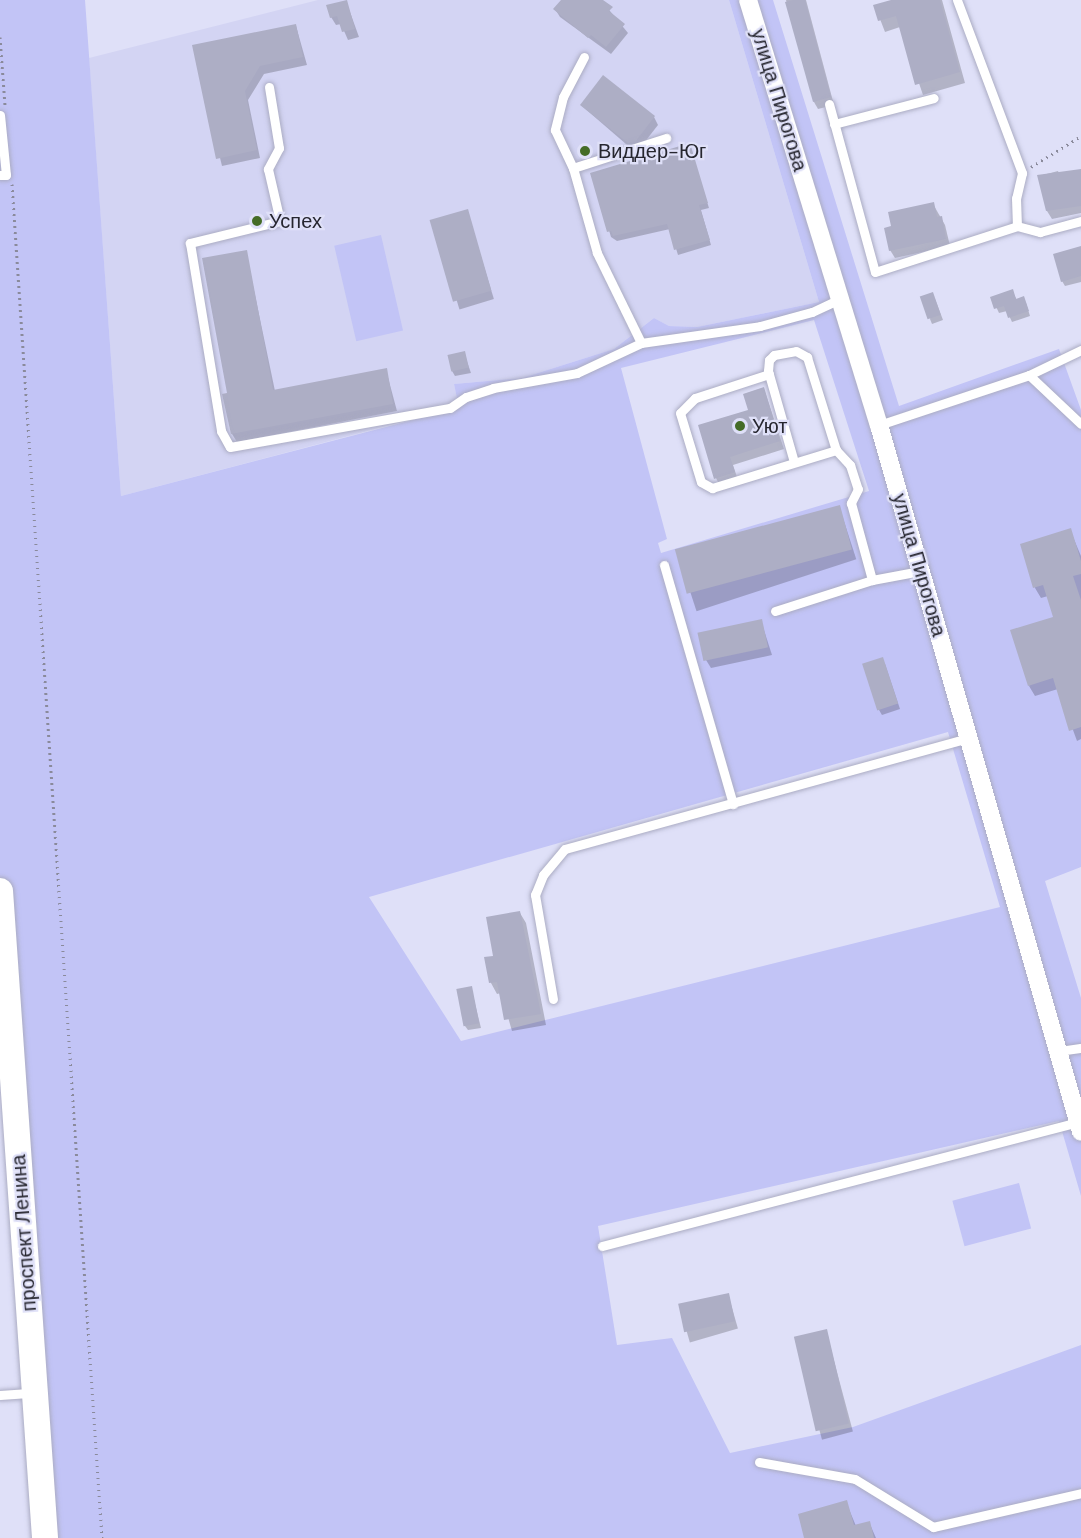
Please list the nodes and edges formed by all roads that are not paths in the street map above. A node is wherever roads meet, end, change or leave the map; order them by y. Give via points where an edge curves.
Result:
1 (748, 0) edge
2 (957, 0) edge
3 (584, 57) dead end
4 (270, 87) dead end
5 (934, 98) dead end
6 (830, 104) dead end
7 (3, 115) edge
8 (834, 124) junction
9 (666, 138) dead end
10 (573, 168) junction
11 (0, 175) edge
12 (1081, 221) edge
13 (1017, 226) junction
14 (840, 298) junction
15 (641, 344) junction
16 (1081, 350) edge
17 (769, 374) junction
18 (1029, 375) junction
19 (1081, 424) edge
20 (879, 425) junction
21 (836, 450) junction
22 (794, 462) junction
23 (664, 565) dead end
24 (920, 571) junction
25 (872, 580) junction
26 (775, 611) dead end
27 (968, 738) junction
28 (733, 804) junction
29 (0, 891) edge
30 (553, 999) dead end
31 (1081, 1048) edge
32 (1059, 1051) junction
33 (7, 1083) edge
34 (1080, 1127) edge
35 (602, 1246) dead end
36 (35, 1392) junction
37 (0, 1395) edge
38 (759, 1462) dead end
39 (1081, 1493) edge
40 (45, 1538) edge

1 - 14 street, улица Пирогова
2 - 13 lane via 1022,173 1016,198
3 - 10 lane via 563,98 555,130
4 - 15 lane via 279,148 268,169 280,221 190,243 221,431 230,447 450,408 466,397 493,388 577,373
5 - 8 lane
6 - 8 lane
7 - 11 lane via 6,175
8 - 13 lane via 875,272
9 - 10 lane
10 - 15 lane via 597,253
12 - 13 lane via 1040,232
14 - 15 lane via 812,312 760,326
14 - 20 street, улица Пирогова
16 - 18 lane
17 - 21 lane via 769,360 774,355 796,351 807,357
17 - 22 lane
17 - 22 lane via 695,398 680,413 680,423 704,486 712,488
18 - 19 lane
18 - 20 lane
20 - 24 street, улица Пирогова
21 - 22 lane
21 - 25 lane via 850,465 858,489 851,503
23 - 28 lane
24 - 25 lane
24 - 27 street, улица Пирогова
25 - 26 lane
27 - 28 lane
27 - 32 street, улица Пирогова
28 - 30 lane via 565,849 543,875 535,895
29 - 33 main road, проспект Ленина
31 - 32 lane
32 - 34 street, улица Пирогова
33 - 36 main road, проспект Ленина
34 - 35 lane
36 - 37 lane
36 - 40 main road, проспект Ленина
38 - 39 lane via 855,1479 933,1527

